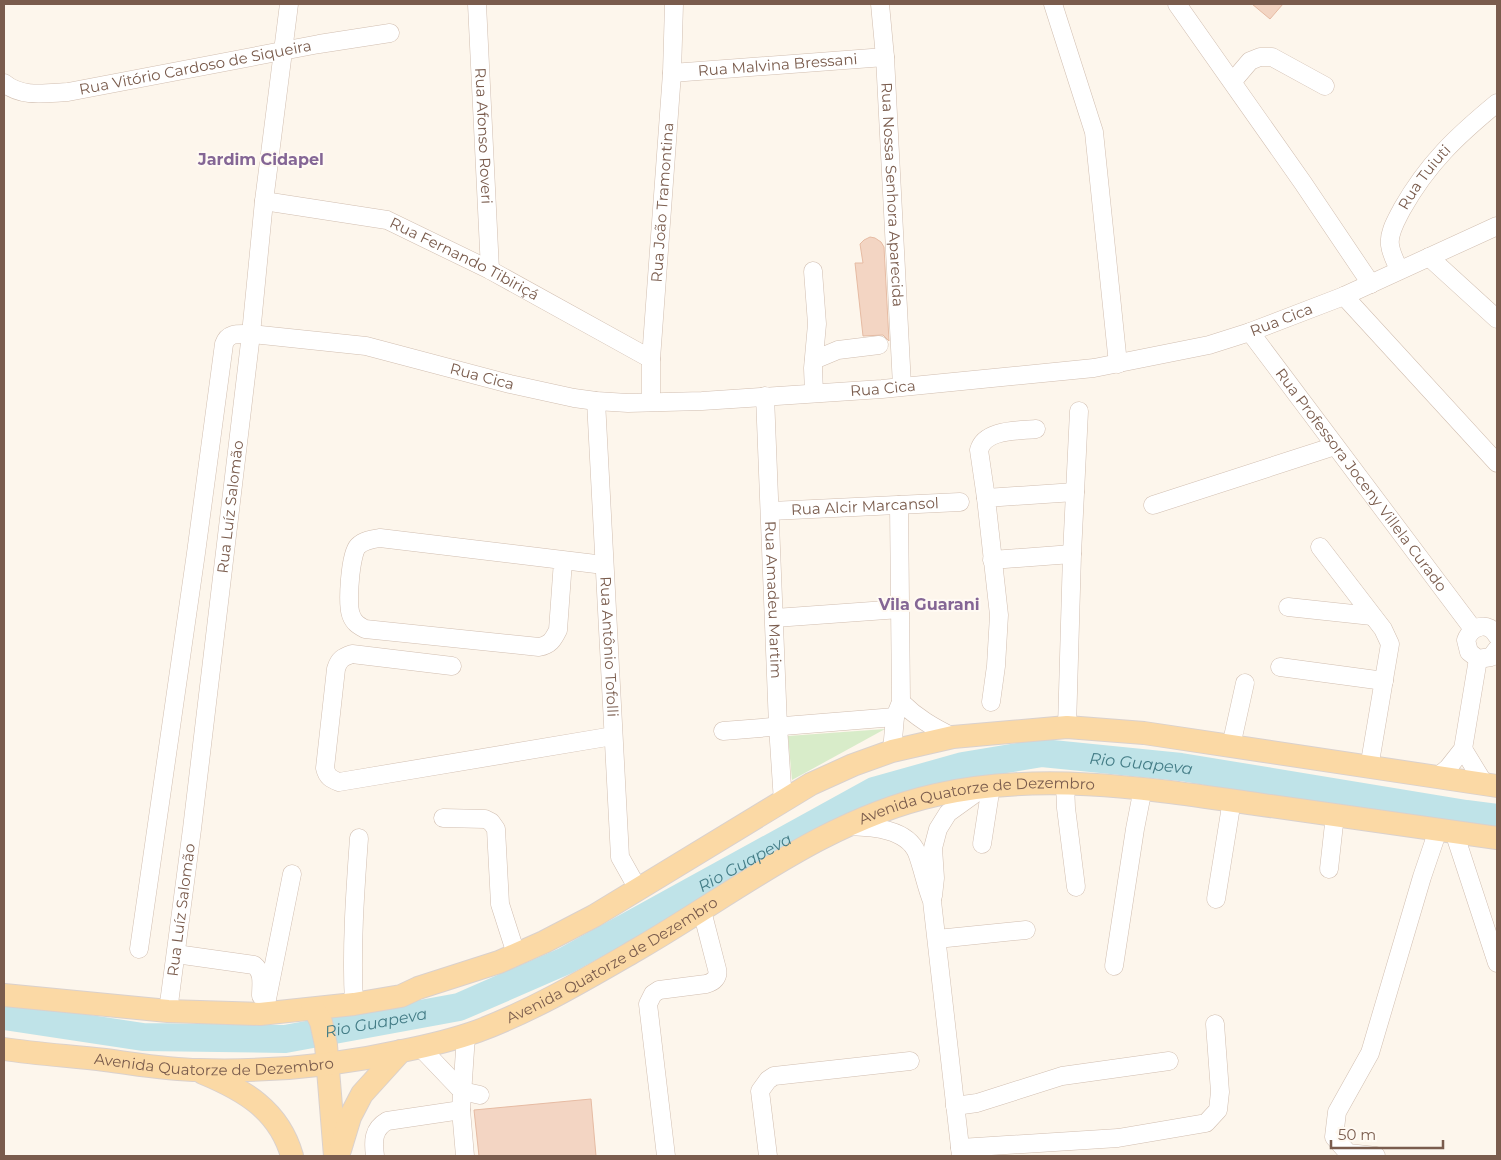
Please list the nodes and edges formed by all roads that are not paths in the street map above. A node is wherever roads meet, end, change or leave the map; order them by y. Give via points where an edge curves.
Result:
1 (289, 4) edge
2 (477, 4) edge
3 (674, 4) edge
4 (880, 4) edge
5 (1053, 4) edge
6 (1176, 4) edge
7 (390, 33) dead end
8 (284, 52) junction
9 (885, 57) junction
10 (672, 73) junction
11 (1233, 81) junction
12 (4, 83) edge
13 (1325, 86) dead end
14 (1497, 103) edge
15 (264, 201) junction
16 (1497, 226) edge
17 (1429, 257) junction
18 (490, 270) junction
19 (1399, 270) junction
20 (813, 271) dead end
21 (1371, 284) junction
22 (1344, 296) junction
23 (1497, 318) edge
24 (1250, 332) junction
25 (251, 334) junction
26 (879, 345) dead end
27 (651, 359) junction
28 (814, 360) junction
29 (1118, 364) junction
30 (902, 386) junction
31 (814, 393) junction
32 (766, 396) junction
33 (596, 401) junction
34 (651, 402) junction
35 (1079, 410) dead end
36 (1036, 429) dead end
37 (1335, 446) junction
38 (1497, 463) edge
39 (1075, 492) junction
40 (986, 498) junction
41 (960, 502) dead end
42 (899, 505) junction
43 (1153, 505) dead end
44 (771, 511) junction
45 (1320, 547) dead end
46 (1072, 554) junction
47 (992, 560) junction
48 (564, 561) junction
49 (604, 565) junction
50 (1288, 607) dead end
51 (900, 609) junction
52 (1372, 616) junction
53 (775, 618) junction
54 (1473, 630) junction
55 (1494, 646) edge
56 (452, 666) dead end
57 (1280, 667) dead end
58 (1384, 680) junction
59 (1245, 683) dead end
60 (991, 702) dead end
61 (898, 710) junction
62 (778, 726) junction
63 (1067, 727) junction
64 (723, 731) dead end
65 (613, 736) junction
66 (953, 737) junction
67 (1231, 746) junction
68 (1463, 749) junction
69 (892, 752) junction
70 (1369, 768) junction
71 (1436, 778) junction
72 (1065, 783) junction
73 (988, 786) junction
74 (1491, 786) edge
75 (1143, 788) junction
76 (1232, 800) junction
77 (784, 802) junction
78 (1335, 815) junction
79 (443, 818) dead end
80 (845, 825) junction
81 (1446, 831) junction
82 (359, 838) dead end
83 (1497, 838) edge
84 (982, 844) dead end
85 (1329, 869) dead end
86 (292, 874) dead end
87 (1076, 887) dead end
88 (638, 889) junction
89 (1216, 899) dead end
90 (932, 902) junction
91 (702, 911) junction
92 (1026, 930) dead end
93 (937, 939) junction
94 (139, 949) dead end
95 (176, 954) junction
96 (516, 954) junction
97 (1497, 963) edge
98 (1114, 966) dead end
99 (4, 995) edge
100 (354, 1004) junction
101 (168, 1011) junction
102 (262, 1014) junction
103 (316, 1016) junction
104 (1215, 1024) dead end
105 (466, 1035) junction
106 (4, 1049) edge
107 (410, 1049) junction
108 (327, 1055) junction
109 (1169, 1060) dead end
110 (910, 1061) dead end
111 (198, 1070) junction
112 (462, 1091) junction
113 (480, 1094) dead end
114 (955, 1106) junction
115 (461, 1110) junction
116 (961, 1152) edge
117 (292, 1156) edge
118 (337, 1156) edge
119 (374, 1156) edge
120 (465, 1156) edge
121 (666, 1156) edge
122 (768, 1156) edge
123 (1376, 1156) edge

1 - 8 street, Rua Luíz Salomão
2 - 18 street, Rua Afonso Roveri
3 - 10 street, Rua João Tramontina
4 - 9 street, Rua Nossa Senhora Aparecida
5 - 29 street via 1094,132
6 - 11 street
7 - 8 street, Rua Vitório Cardoso de Siqueira
8 - 12 street, Rua Vitório Cardoso de Siqueira via 68,92 33,94 20,92
8 - 15 street, Rua Luíz Salomão
9 - 10 street, Rua Malvina Bressani
9 - 30 street, Rua Nossa Senhora Aparecida
10 - 27 street, Rua João Tramontina
11 - 13 street via 1250,61 1272,57
11 - 21 street
14 - 19 street, Rua Tuiuti via 1429,167 1410,196 1398,217 1389,244
15 - 18 street, Rua Fernando Tibiriçá via 387,220
15 - 25 street, Rua Luíz Salomão
16 - 17 street, Rua Cica
17 - 19 street, Rua Cica
17 - 23 street
18 - 27 street, Rua Fernando Tibiriçá
19 - 21 street, Rua Cica
20 - 28 street via 817,324
21 - 22 street, Rua Cica
22 - 24 street, Rua Cica
22 - 38 street
24 - 29 street, Rua Cica via 1208,345
24 - 37 street, Rua Professora Joceny Villela Curado
25 - 33 street, Rua Cica via 366,346 510,384
25 - 94 street, Rua Cica via 234,334 224,344
25 - 95 street, Rua Luíz Salomão
26 - 28 street via 838,350
27 - 34 street, Rua João Tramontina
28 - 31 street
29 - 30 street, Rua Cica
30 - 31 street, Rua Cica
31 - 32 street, Rua Cica
32 - 34 street, Rua Cica
32 - 44 street, Rua Amadeu Martim
33 - 34 street, Rua Cica
33 - 49 street, Rua Antônio Tofolli
35 - 39 street
36 - 40 street via 995,435 981,444 979,450
37 - 43 street
37 - 54 street, Rua Professora Joceny Villela Curado
39 - 40 street
39 - 46 street
40 - 47 street
41 - 42 street, Rua Alcir Marcansol
42 - 44 street, Rua Alcir Marcansol
42 - 51 street
44 - 53 street, Rua Amadeu Martim
45 - 52 street
46 - 47 street
46 - 63 street
47 - 60 street via 999,615
48 - 48 street via 380,538 370,540 360,543 354,550 348,606 356,625 364,629 539,647 548,645 558,630
48 - 49 street
49 - 65 street, Rua Antônio Tofolli
50 - 52 street
51 - 53 street
51 - 61 street
52 - 58 street via 1390,644
53 - 62 street, Rua Amadeu Martim
54 - 55 street via 1481,626 1494,631
54 - 55 street via 1466,640 1469,652
55 - 68 street
56 - 65 street via 352,654 338,661 325,768 327,775 339,782
57 - 58 street
58 - 70 street
59 - 67 street
61 - 62 street
61 - 66 street via 912,713
61 - 69 street
62 - 64 street
62 - 77 street, Rua Amadeu Martim
63 - 66 main road
63 - 67 main road via 1144,733
65 - 88 street, Rua Antônio Tofolli via 620,857
66 - 69 main road
67 - 70 main road
68 - 71 street
68 - 74 street
69 - 77 main road via 811,784
70 - 71 main road
71 - 74 main road
72 - 73 main road, Avenida Quatorze de Dezembro
72 - 75 main road, Avenida Quatorze de Dezembro
72 - 87 street
73 - 80 main road, Avenida Quatorze de Dezembro via 938,794
73 - 84 street
73 - 90 street via 948,813 938,829 933,848 935,878
75 - 76 main road, Avenida Quatorze de Dezembro
75 - 98 street
76 - 78 main road, Avenida Quatorze de Dezembro
76 - 89 street
77 - 88 main road
78 - 81 main road, Avenida Quatorze de Dezembro
78 - 85 street
79 - 96 street via 486,819 496,829 500,904
80 - 90 street via 889,830 902,836 916,851
80 - 91 main road, Avenida Quatorze de Dezembro via 757,874
81 - 83 main road, Avenida Quatorze de Dezembro
81 - 97 street
81 - 123 street via 1422,877 1370,1054 1337,1112 1334,1137 1348,1154
82 - 100 street via 352,971
86 - 102 street
88 - 96 main road via 594,916
90 - 93 street
91 - 105 main road, Avenida Quatorze de Dezembro via 527,1011
91 - 121 street via 717,976 706,984 659,990 648,1004
92 - 93 street
93 - 114 street
95 - 101 street, Rua Luíz Salomão
95 - 102 street via 259,969
96 - 100 main road via 401,996
99 - 101 main road
100 - 103 main road
101 - 102 main road
102 - 103 main road
103 - 108 main road
104 - 116 street via 1220,1092 1218,1110 1206,1123 1118,1138
105 - 107 main road, Avenida Quatorze de Dezembro
105 - 112 street
106 - 111 main road, Avenida Quatorze de Dezembro
107 - 108 main road, Avenida Quatorze de Dezembro via 362,1060
107 - 112 street
107 - 118 main road via 362,1094 350,1117
108 - 111 main road, Avenida Quatorze de Dezembro via 290,1069
108 - 118 main road
109 - 114 street via 1062,1076
110 - 122 street via 774,1076 768,1080 760,1091
111 - 117 main road via 254,1099 288,1141
112 - 113 street
112 - 115 street
114 - 116 street
115 - 119 street via 387,1121 375,1133
115 - 120 street

